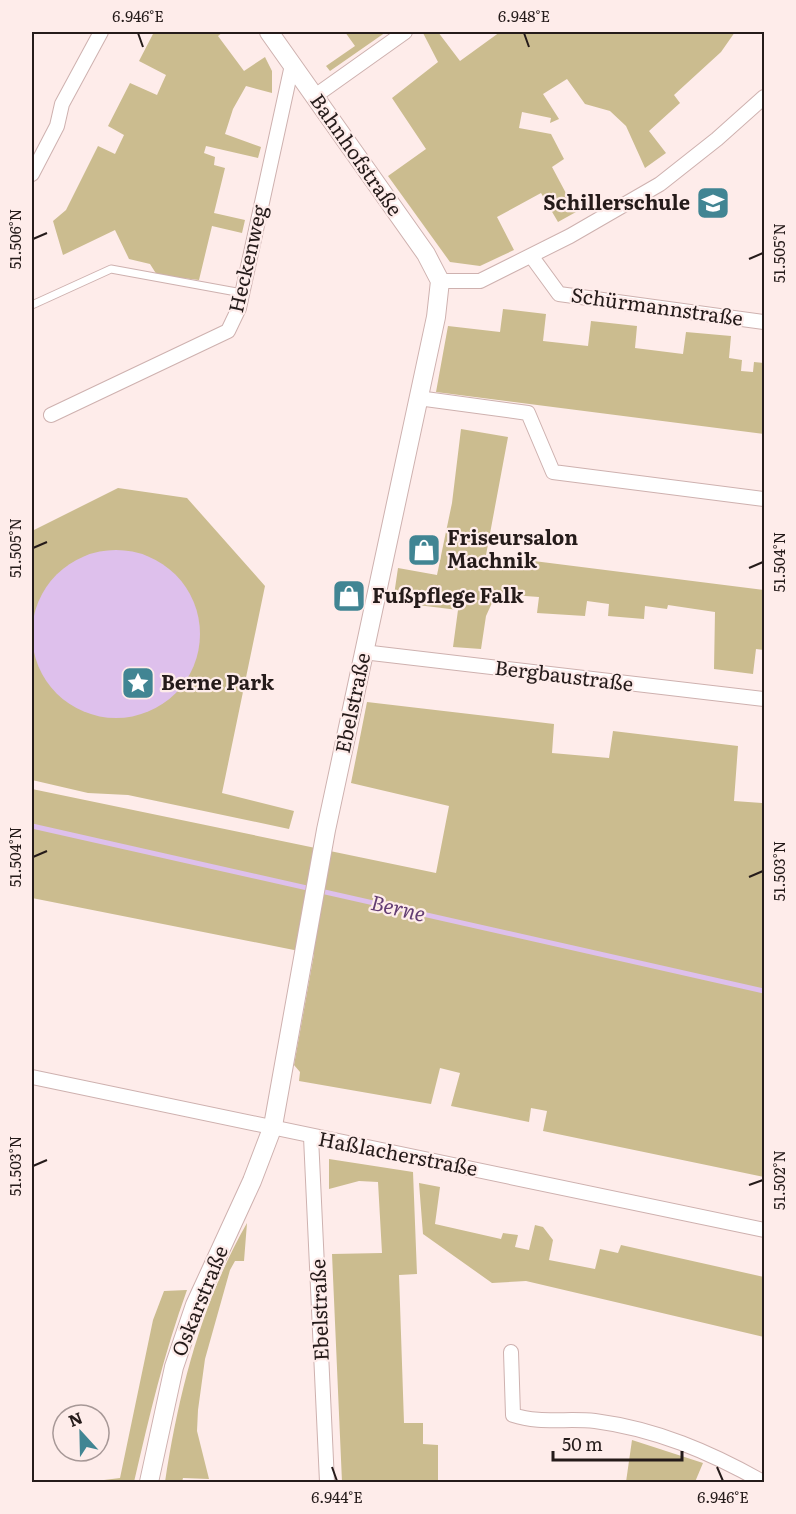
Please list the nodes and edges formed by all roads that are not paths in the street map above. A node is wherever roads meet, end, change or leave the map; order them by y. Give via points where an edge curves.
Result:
1 (101, 32) edge
2 (269, 32) edge
3 (405, 32) edge
4 (292, 65) junction
5 (315, 96) junction
6 (765, 97) edge
7 (32, 174) edge
8 (532, 257) junction
9 (440, 281) junction
10 (242, 293) junction
11 (32, 305) edge
12 (765, 322) edge
13 (417, 398) junction
14 (51, 415) dead end
15 (765, 499) edge
16 (363, 652) junction
17 (765, 699) edge
18 (32, 1077) edge
19 (273, 1126) junction
20 (311, 1137) junction
21 (765, 1230) edge
22 (511, 1352) dead end
23 (149, 1482) edge
24 (327, 1482) edge
25 (763, 1482) edge

1 - 7 street
2 - 4 street, Bahnhofstraße
3 - 5 street
4 - 5 street, Bahnhofstraße
4 - 10 street, Heckenweg
5 - 9 street, Bahnhofstraße via 426,254
6 - 8 street via 660,184
8 - 9 street via 480,281
8 - 12 street, Schürmannstraße via 559,294
9 - 13 street, Ebelstraße
10 - 11 lane via 111,268
10 - 14 street, Heckenweg via 228,332
13 - 15 street via 528,413 553,472
13 - 16 street, Ebelstraße
16 - 17 street, Bergbaustraße
16 - 19 street, Ebelstraße via 306,933
18 - 19 street, Haßlacherstraße
19 - 20 street, Haßlacherstraße
19 - 23 street, Oskarstraße via 195,1305 174,1367
20 - 21 street, Haßlacherstraße
20 - 24 street, Ebelstraße
22 - 25 street via 513,1415 526,1420 594,1421 638,1429 706,1452

